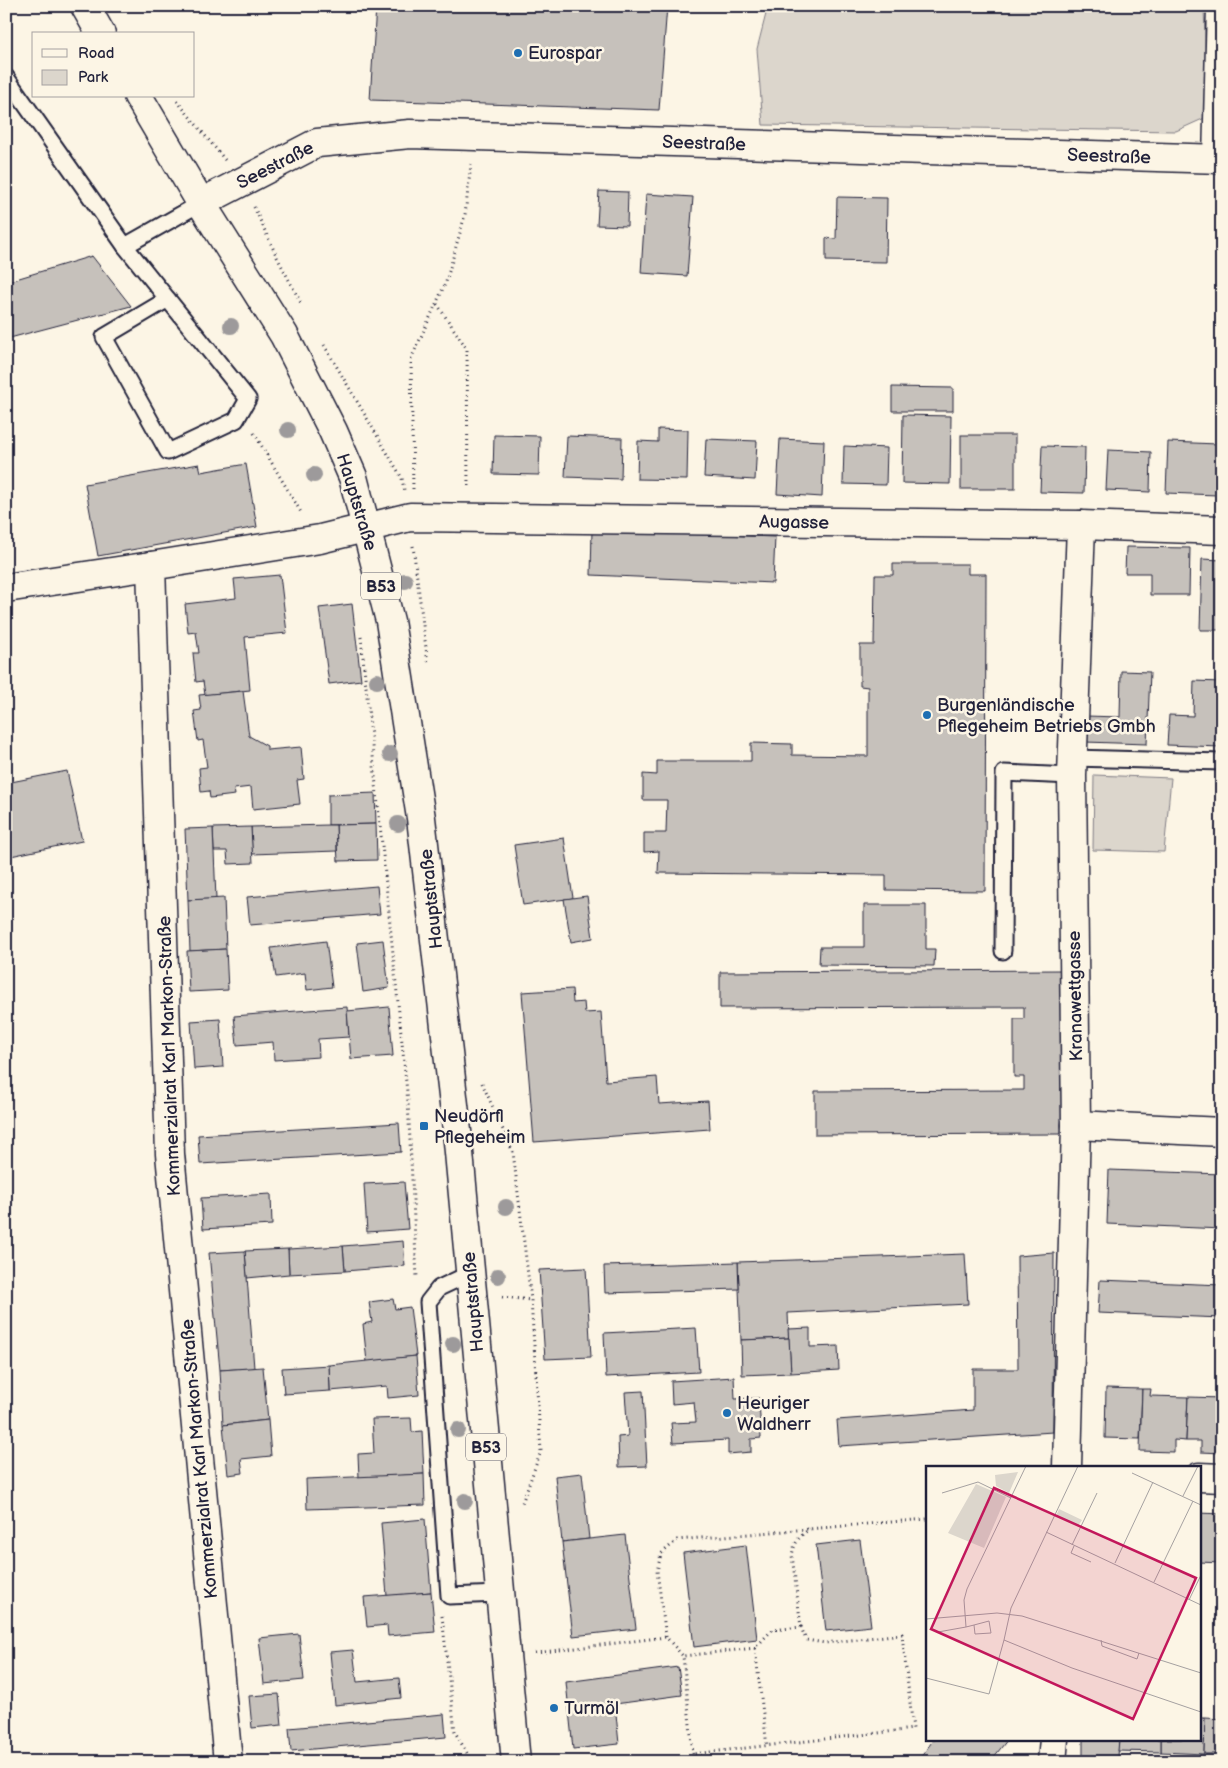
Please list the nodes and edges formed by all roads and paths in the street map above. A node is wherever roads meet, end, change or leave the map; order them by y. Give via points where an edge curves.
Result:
1 (85, 6) edge
2 (1221, 6) edge
3 (100, 32) edge
4 (6, 77) edge
5 (139, 98) edge
6 (175, 98) edge
7 (474, 136) junction
8 (1219, 159) edge
9 (243, 182) junction
10 (201, 203) junction
11 (125, 246) junction
12 (168, 299) junction
13 (436, 303) junction
14 (304, 309) dead end
15 (323, 343) dead end
16 (242, 411) junction
17 (410, 517) junction
18 (468, 518) junction
19 (1081, 525) junction
20 (367, 527) junction
21 (1222, 530) edge
22 (320, 539) junction
23 (151, 566) junction
24 (6, 588) edge
25 (360, 630) dead end
26 (429, 666) dead end
27 (1222, 762) edge
28 (1073, 767) junction
29 (1004, 951) dead end
30 (481, 1082) dead end
31 (1076, 1125) junction
32 (1222, 1132) edge
33 (471, 1273) junction
34 (417, 1283) dead end
35 (541, 1451) dead end
36 (1067, 1466) edge
37 (1200, 1477) edge
38 (1222, 1478) edge
39 (926, 1519) edge
40 (811, 1529) junction
41 (499, 1594) junction
42 (441, 1606) dead end
43 (801, 1627) junction
44 (666, 1637) junction
45 (755, 1648) junction
46 (534, 1653) dead end
47 (683, 1656) junction
48 (1054, 1740) edge
49 (767, 1746) junction
50 (693, 1754) junction
51 (228, 1762) edge
52 (472, 1762) edge
53 (516, 1762) edge
54 (694, 1762) edge
55 (1052, 1762) edge

1 - 3 street
2 - 8 street
4 - 11 lane
5 - 10 street, Hauptstraße / B53
6 - 9 path
7 - 8 street, Seestraße
7 - 9 street, Seestraße via 410,134 317,142
7 - 13 path via 465,215 446,282
9 - 10 street, Seestraße
9 - 14 path via 276,257
10 - 11 lane
10 - 20 street, Hauptstraße / B53 via 284,335 353,477
11 - 12 lane
12 - 16 lane via 248,400
12 - 16 lane via 104,337 168,452 236,420
13 - 17 path via 411,359 414,481
13 - 18 path via 467,349
15 - 17 path via 402,478
16 - 22 path via 298,508
17 - 18 street, Augasse
17 - 20 street, Augasse
17 - 26 path
18 - 19 street, Augasse
19 - 21 street, Augasse
19 - 28 street, Kranawettgasse
20 - 22 street
20 - 33 street, Hauptstraße / B53 via 390,621 419,800
22 - 23 street
23 - 24 street
23 - 51 street, Kommerzialrat Karl Markon-Straße via 170,1154
25 - 34 path via 408,1102
27 - 28 lane
28 - 29 lane via 1004,773
28 - 31 street, Kranawettgasse
30 - 35 path via 513,1152 531,1300
31 - 32 street
31 - 36 street, Kranawettgasse
33 - 41 street, Hauptstraße / B53
33 - 41 lane via 440,1288 428,1302 450,1596
37 - 38 street
39 - 40 path
40 - 43 path via 800,1536 792,1555
40 - 44 path via 677,1540 661,1554 657,1571
41 - 53 street, Hauptstraße / B53
42 - 52 path via 455,1732
43 - 45 path via 772,1630
43 - 49 path via 806,1640 825,1643 902,1634 913,1729
44 - 46 path
44 - 47 path
45 - 47 path
45 - 49 path
47 - 50 path
48 - 55 street
49 - 50 path
50 - 54 path

